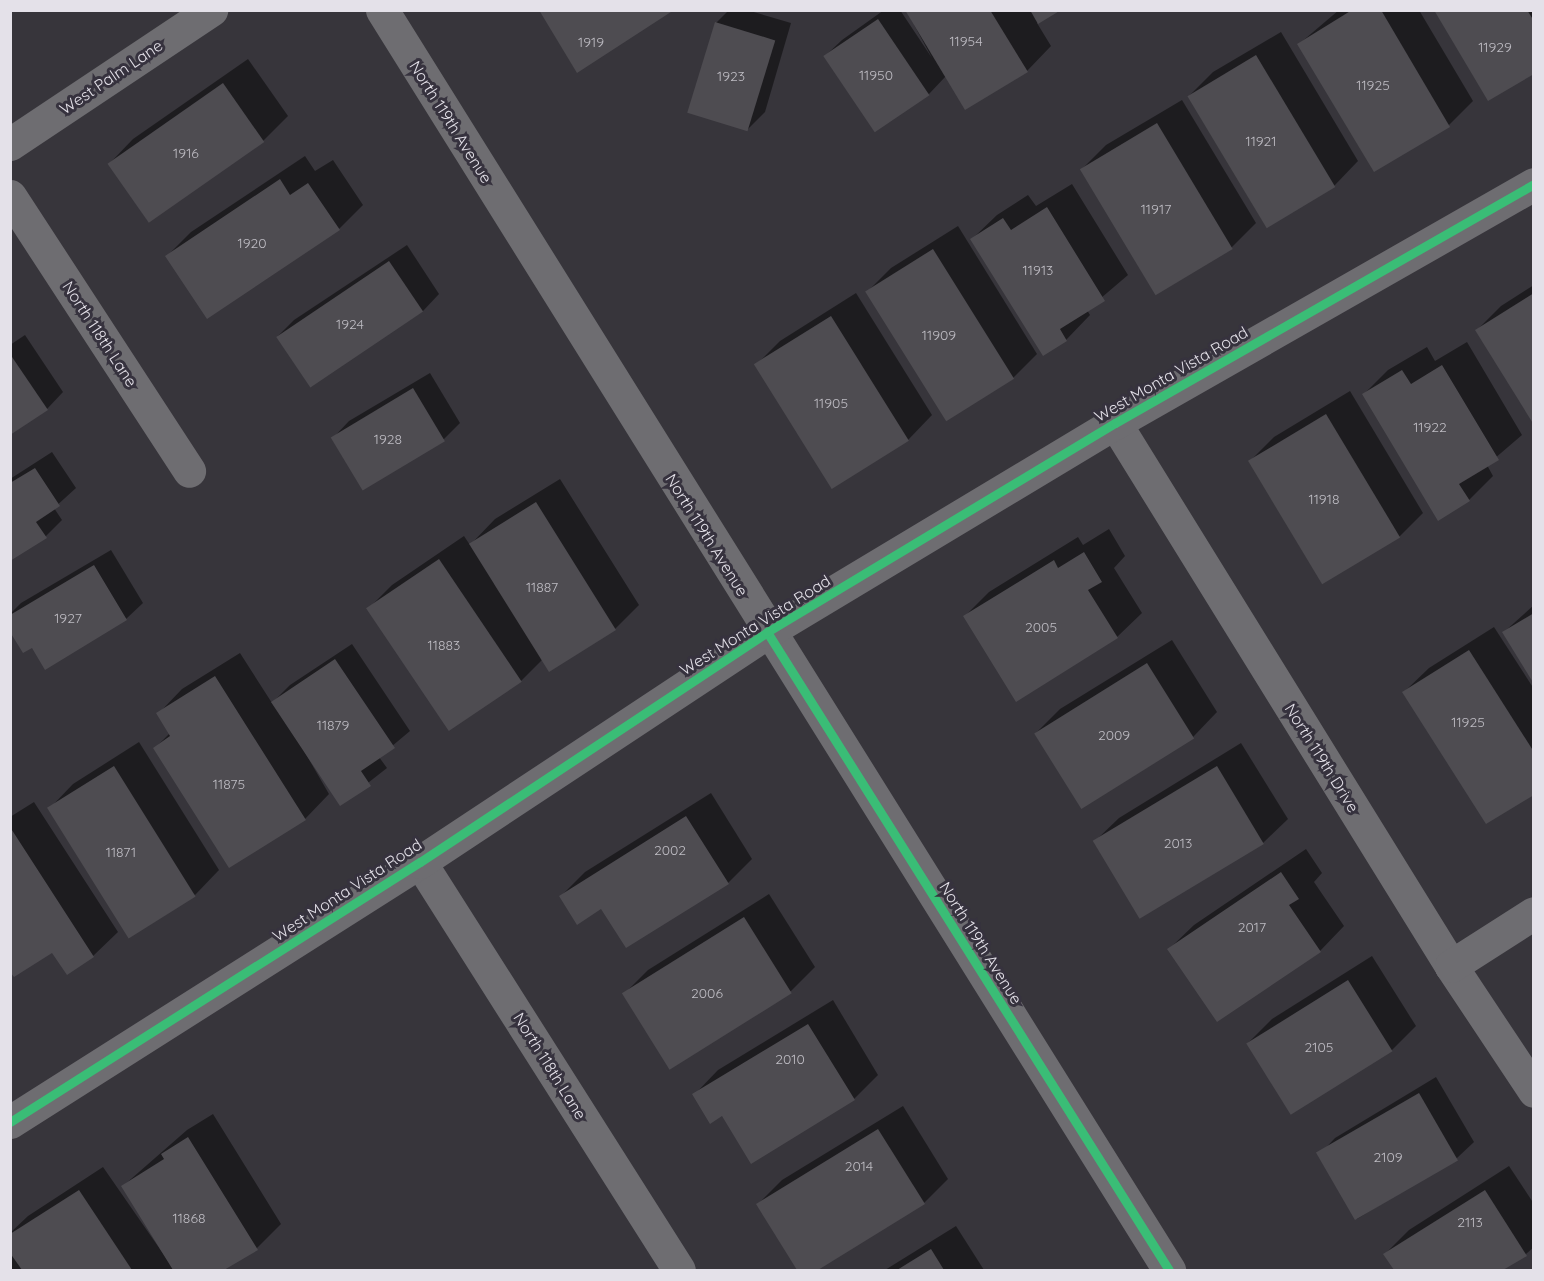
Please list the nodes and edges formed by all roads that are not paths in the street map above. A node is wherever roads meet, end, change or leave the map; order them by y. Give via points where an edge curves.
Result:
1 (211, 10) edge
2 (382, 10) edge
3 (10, 144) edge
4 (1533, 184) edge
5 (10, 196) edge
6 (1115, 423) junction
7 (189, 471) dead end
8 (767, 632) junction
9 (420, 862) junction
10 (1533, 913) edge
11 (1452, 966) junction
12 (1533, 1091) edge
13 (10, 1122) edge
14 (679, 1270) edge
15 (1169, 1270) edge

1 - 3 street, West Palm Lane
2 - 8 street, North 119th Avenue
4 - 6 street, West Monta Vista Road
5 - 7 street, North 118th Lane
6 - 8 street, West Monta Vista Road
6 - 11 street, North 119th Drive
8 - 9 street, West Monta Vista Road
8 - 15 street, North 119th Avenue
9 - 13 street, West Monta Vista Road
9 - 14 street, North 118th Lane
10 - 11 street
11 - 12 street, North 119th Drive

